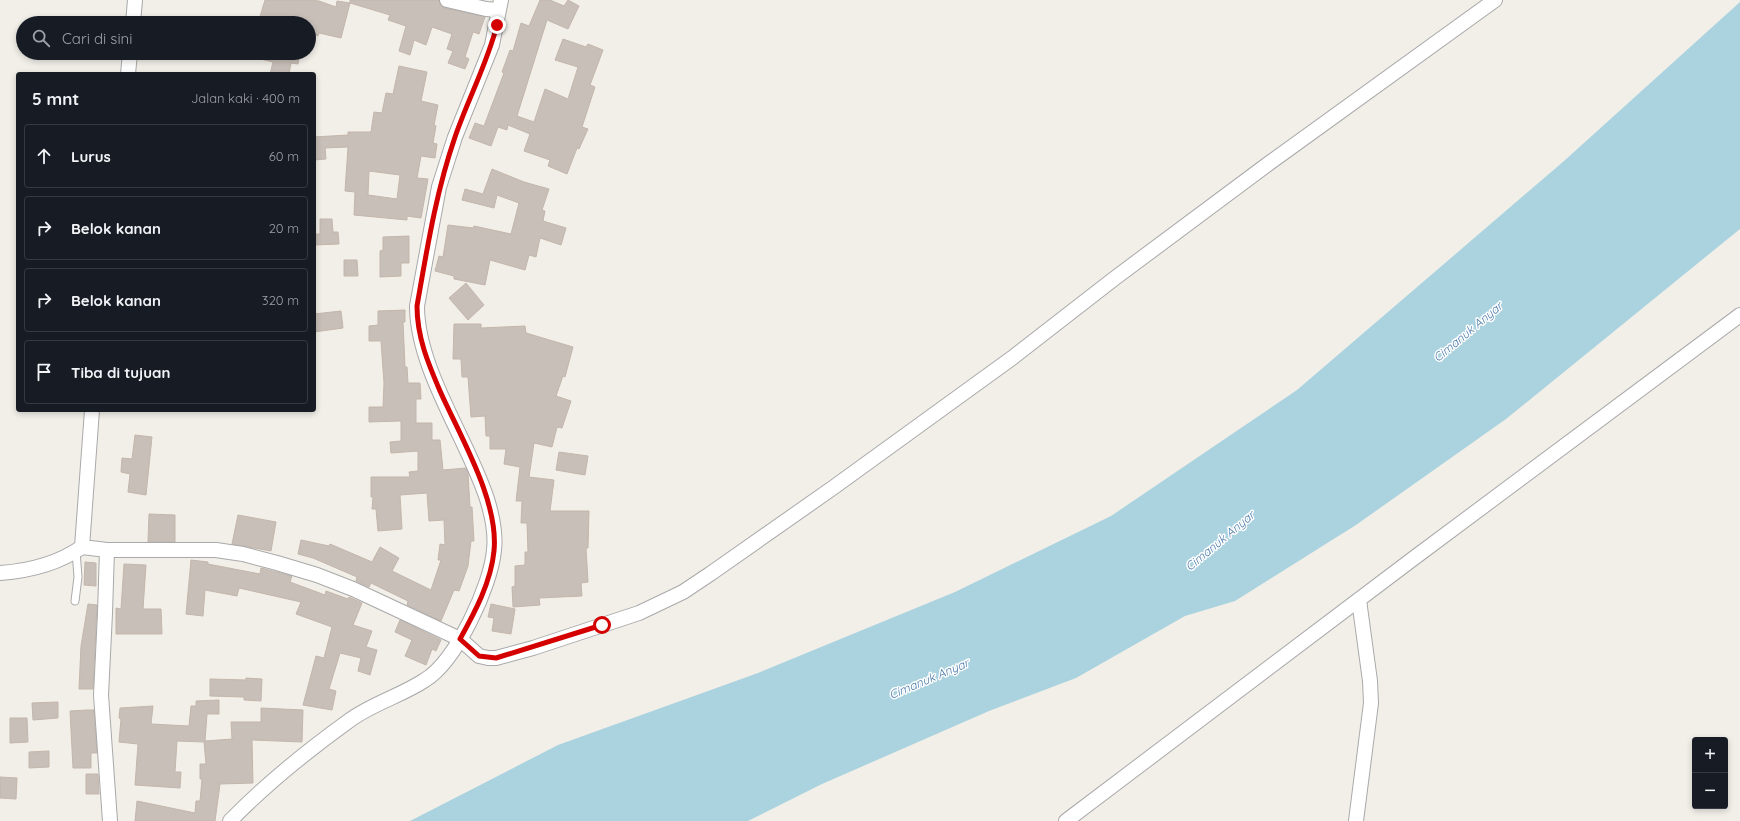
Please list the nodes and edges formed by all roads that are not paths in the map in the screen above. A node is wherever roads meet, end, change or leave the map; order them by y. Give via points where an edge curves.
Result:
1 (135, 0) edge
2 (447, 0) edge
3 (1495, 0) edge
4 (499, 5) edge
5 (134, 16) edge
6 (129, 60) edge
7 (128, 72) edge
8 (1740, 315) edge
9 (92, 412) edge
10 (79, 549) junction
11 (107, 550) junction
12 (0, 573) edge
13 (1359, 600) junction
14 (75, 601) dead end
15 (460, 639) junction
16 (110, 821) edge
17 (230, 821) edge
18 (1066, 821) edge
19 (1356, 821) edge

1 - 5 street
2 - 4 street via 486,9
3 - 15 street via 1224,196 1012,358 766,536 683,592 639,613 496,658 479,656
4 - 15 street via 492,45 455,137 439,188 417,306 417,322 425,354 473,462 493,519 494,551 491,569
6 - 7 street
8 - 13 street
9 - 10 street
10 - 11 street
10 - 12 street via 38,567
10 - 14 lane
11 - 15 street via 216,550 255,557 346,586
11 - 16 street via 101,695
13 - 18 street
13 - 19 street via 1371,698
15 - 17 street via 447,659 426,680 381,701 351,719 270,782

